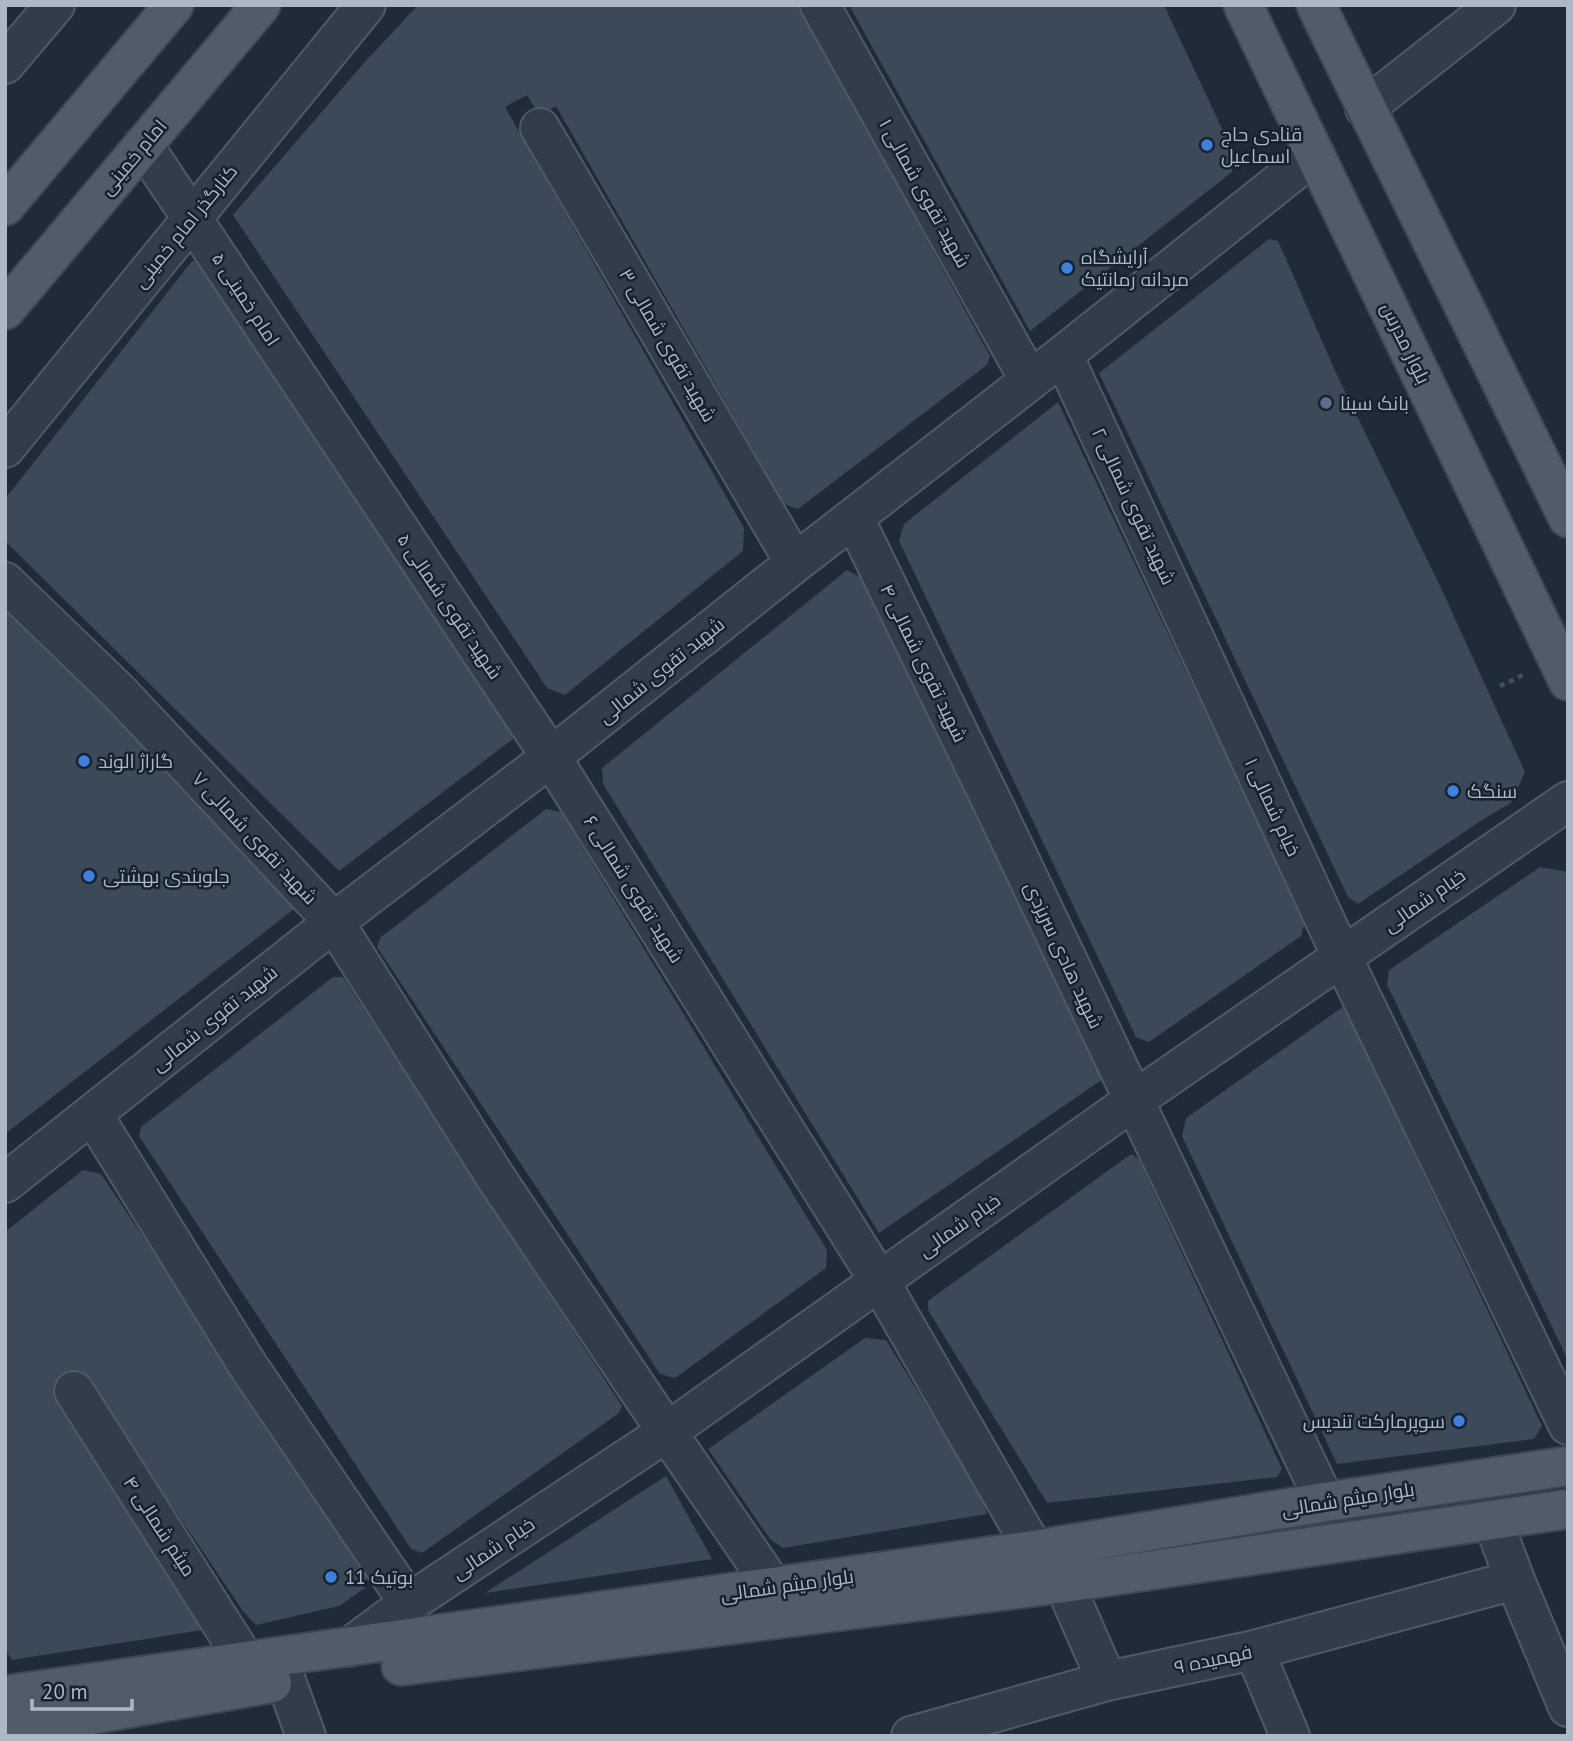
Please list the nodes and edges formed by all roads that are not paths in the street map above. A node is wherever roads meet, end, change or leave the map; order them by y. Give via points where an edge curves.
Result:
1 (55, 5) edge
2 (174, 5) edge
3 (261, 5) edge
4 (366, 5) edge
5 (820, 5) edge
6 (1243, 5) edge
7 (1316, 5) edge
8 (1496, 5) edge
9 (5, 64) edge
10 (1366, 108) junction
11 (540, 128) dead end
12 (143, 145) junction
13 (1315, 154) junction
14 (5, 206) edge
15 (192, 217) junction
16 (5, 310) edge
17 (1063, 355) junction
18 (1030, 381) junction
19 (5, 448) edge
20 (348, 455) joint
21 (854, 517) junction
22 (1568, 517) edge
23 (795, 563) junction
24 (5, 582) edge
25 (1204, 656) joint
26 (1568, 681) edge
27 (551, 757) junction
28 (1568, 801) edge
29 (995, 808) joint
30 (334, 922) junction
31 (1342, 957) junction
32 (1133, 1101) junction
33 (93, 1115) junction
34 (5, 1183) edge
35 (880, 1282) junction
36 (74, 1391) dead end
37 (1568, 1425) edge
38 (667, 1433) junction
39 (1568, 1466) edge
40 (1325, 1502) junction
41 (1568, 1508) edge
42 (1493, 1521) junction
43 (1034, 1550) junction
44 (1515, 1580) junction
45 (1064, 1583) junction
46 (774, 1588) junction
47 (409, 1603) junction
48 (350, 1647) junction
49 (1254, 1650) junction
50 (246, 1662) junction
51 (286, 1681) junction
52 (1107, 1681) junction
53 (5, 1695) edge
54 (1568, 1707) edge
55 (1021, 1721) edge
56 (5, 1731) edge
57 (306, 1736) edge
58 (911, 1736) edge
59 (1290, 1736) edge

1 - 9 street
2 - 14 main road
3 - 12 main road, امام خمینی
4 - 15 street, کنارگذر امام خمینی
5 - 18 street, شهید تقوی شمالی ۱
6 - 13 main road, بلوار مدرس
7 - 10 main road
8 - 10 street
10 - 22 main road
11 - 23 street, شهید تقوی شمالی ۳
12 - 15 street, امام خمینی ۵
12 - 16 main road, امام خمینی
13 - 17 street, شهید تقوی شمالی
13 - 26 main road, بلوار مدرس
15 - 19 street, کنارگذر امام خمینی
15 - 20 street, امام خمینی ۵
17 - 18 street, شهید تقوی شمالی
17 - 25 street, شهید تقوی شمالی ۲
18 - 21 street, شهید تقوی شمالی
20 - 27 street, شهید تقوی شمالی ۵
21 - 23 street, شهید تقوی شمالی
21 - 29 street, شهید تقوی شمالی ۴
23 - 27 street, شهید تقوی شمالی
24 - 30 street, شهید تقوی شمالی ۷ via 120,693
25 - 31 street, خیام شمالی ۱
27 - 30 street, شهید تقوی شمالی
27 - 35 street, شهید تقوی شمالی ۶
28 - 31 street, خیام شمالی
29 - 32 street, شهید هادی سریزدی
30 - 33 street, شهید تقوی شمالی
30 - 38 street, شهید تقوی شمالی ۷ via 498,1181
31 - 32 street, خیام شمالی
31 - 37 street, خیام شمالی ۱
32 - 35 street, خیام شمالی
32 - 40 street, شهید هادی سریزدی
33 - 34 street, شهید تقوی شمالی
33 - 47 street via 247,1364
35 - 38 street, خیام شمالی
35 - 43 street, شهید تقوی شمالی ۶
36 - 50 street, میثم شمالی ۴
38 - 46 street, شهید تقوی شمالی ۷
38 - 47 street, خیام شمالی
39 - 40 main road, بلوار میثم شمالی
40 - 43 main road, بلوار میثم شمالی
41 - 42 main road, بلوار میثم شمالی
42 - 44 street
42 - 45 main road, بلوار میثم شمالی
43 - 46 main road, بلوار میثم شمالی
44 - 49 street, فهمیده ۹
44 - 54 street
45 - 51 main road, بلوار میثم شمالی
45 - 52 street
46 - 48 main road, بلوار میثم شمالی
47 - 48 street, خیام شمالی
48 - 50 main road, بلوار میثم شمالی
49 - 52 street, فهمیده ۹
49 - 59 street
50 - 53 main road, بلوار میثم شمالی
51 - 56 main road, بلوار میثم شمالی
51 - 57 street
52 - 55 street, فهمیده ۹
55 - 58 street, فهمیده ۹

